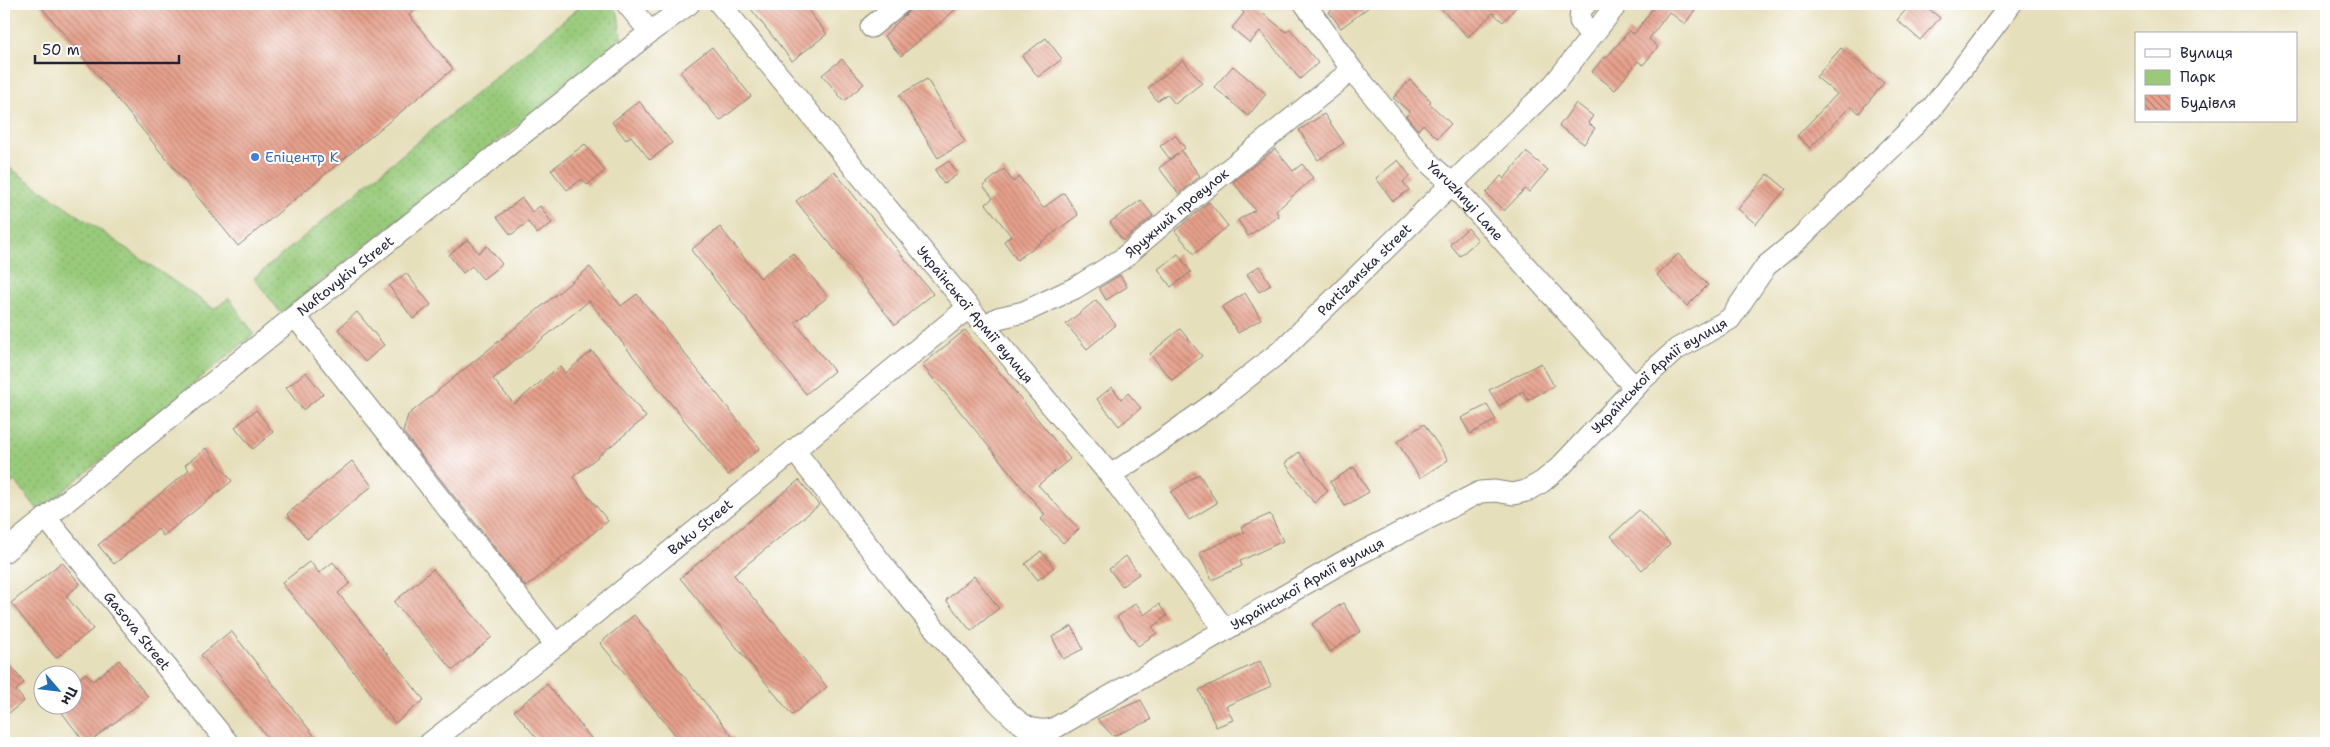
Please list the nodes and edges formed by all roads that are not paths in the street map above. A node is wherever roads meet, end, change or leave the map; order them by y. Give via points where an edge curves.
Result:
1 (627, 4) edge
2 (689, 4) edge
3 (720, 4) edge
4 (899, 4) edge
5 (1305, 4) edge
6 (1586, 4) edge
7 (1617, 4) edge
8 (2011, 4) edge
9 (871, 27) dead end
10 (650, 32) junction
11 (1591, 36) junction
12 (1352, 70) junction
13 (1452, 183) junction
14 (969, 307) junction
15 (295, 316) junction
16 (984, 326) junction
17 (1635, 388) junction
18 (794, 450) junction
19 (1110, 475) junction
20 (46, 518) junction
21 (4, 552) edge
22 (1225, 630) junction
23 (556, 645) junction
24 (228, 743) edge
25 (430, 743) edge

1 - 10 street
2 - 10 street, Naftovykiv Street
3 - 14 street, Української Армії вулиця
4 - 9 street
5 - 12 street, Yaruzhnyi Lane
6 - 11 street via 1581,9 1580,21
7 - 11 street, Partizanska street
8 - 17 street, Української Армії вулиця via 1932,108 1800,238 1766,266 1730,319 1678,349
10 - 15 street, Naftovykiv Street
11 - 13 street, Partizanska street via 1554,84
12 - 13 street, Yaruzhnyi Lane via 1431,165
12 - 16 street, Яружний провулок via 1122,259 1075,288
13 - 17 street, Yaruzhnyi Lane
13 - 19 street, Partizanska street via 1282,350 1219,400
14 - 16 street, Української Армії вулиця
14 - 18 street, Baku Street
15 - 20 street, Naftovykiv Street
15 - 23 street
16 - 19 street, Української Армії вулиця
17 - 22 street, Української Армії вулиця via 1542,482 1513,494 1480,492 1343,562
18 - 22 street, Української Армії вулиця via 937,632 1001,704 1019,722 1032,729 1043,732 1054,729
18 - 23 street, Baku Street
19 - 22 street, Української Армії вулиця
20 - 21 street, Naftovykiv Street
20 - 24 street, Gasova Street
23 - 25 street, Baku Street

